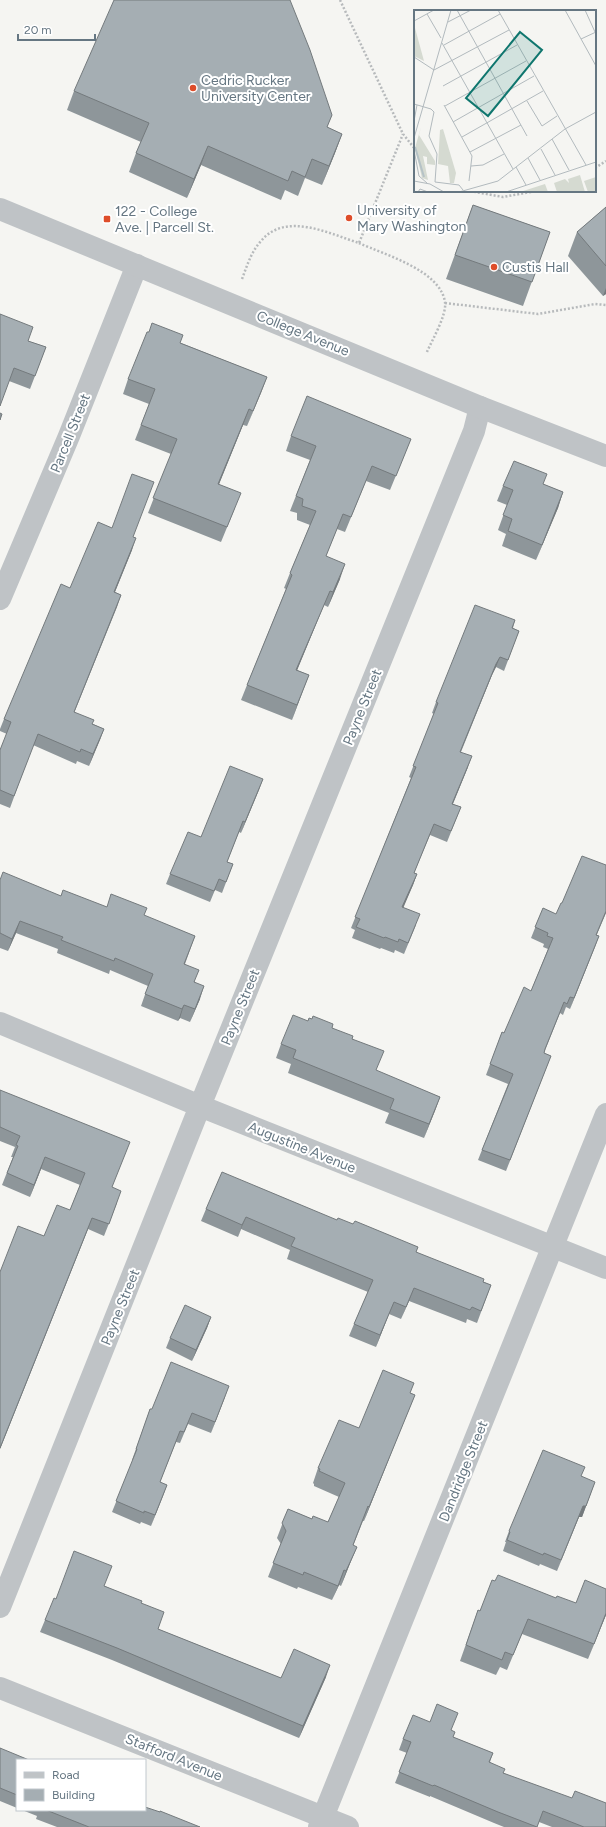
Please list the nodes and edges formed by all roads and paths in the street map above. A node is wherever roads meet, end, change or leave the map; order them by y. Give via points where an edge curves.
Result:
1 (340, 0) edge
2 (403, 134) junction
3 (414, 148) edge
4 (606, 161) edge
5 (596, 167) edge
6 (476, 192) edge
7 (530, 192) edge
8 (0, 209) edge
9 (359, 243) junction
10 (137, 265) junction
11 (242, 279) dead end
12 (445, 303) junction
13 (606, 305) edge
14 (427, 352) dead end
15 (480, 407) junction
16 (606, 456) edge
17 (0, 599) edge
18 (0, 1023) edge
19 (200, 1106) junction
20 (606, 1114) edge
21 (553, 1247) junction
22 (606, 1268) edge
23 (0, 1607) edge
24 (0, 1688) edge
25 (321, 1822) edge
26 (348, 1827) edge

1 - 2 path
2 - 3 path
2 - 9 path
4 - 5 path
6 - 7 path via 503,197
8 - 10 street, College Avenue
9 - 11 path via 307,227 291,226 276,230 262,240 251,256
9 - 12 path via 421,270 439,287
10 - 15 street, College Avenue
10 - 17 street, Parcell Street
12 - 13 path via 538,314 595,304
12 - 14 path via 443,315
15 - 16 street, College Avenue
15 - 19 street, Payne Street via 474,431
18 - 19 street, Augustine Avenue
19 - 21 street, Augustine Avenue
19 - 23 street, Payne Street
20 - 21 street, Dandridge Street
21 - 22 street, Augustine Avenue
21 - 25 street, Dandridge Street
24 - 25 street, Stafford Avenue
25 - 26 street, Stafford Avenue

